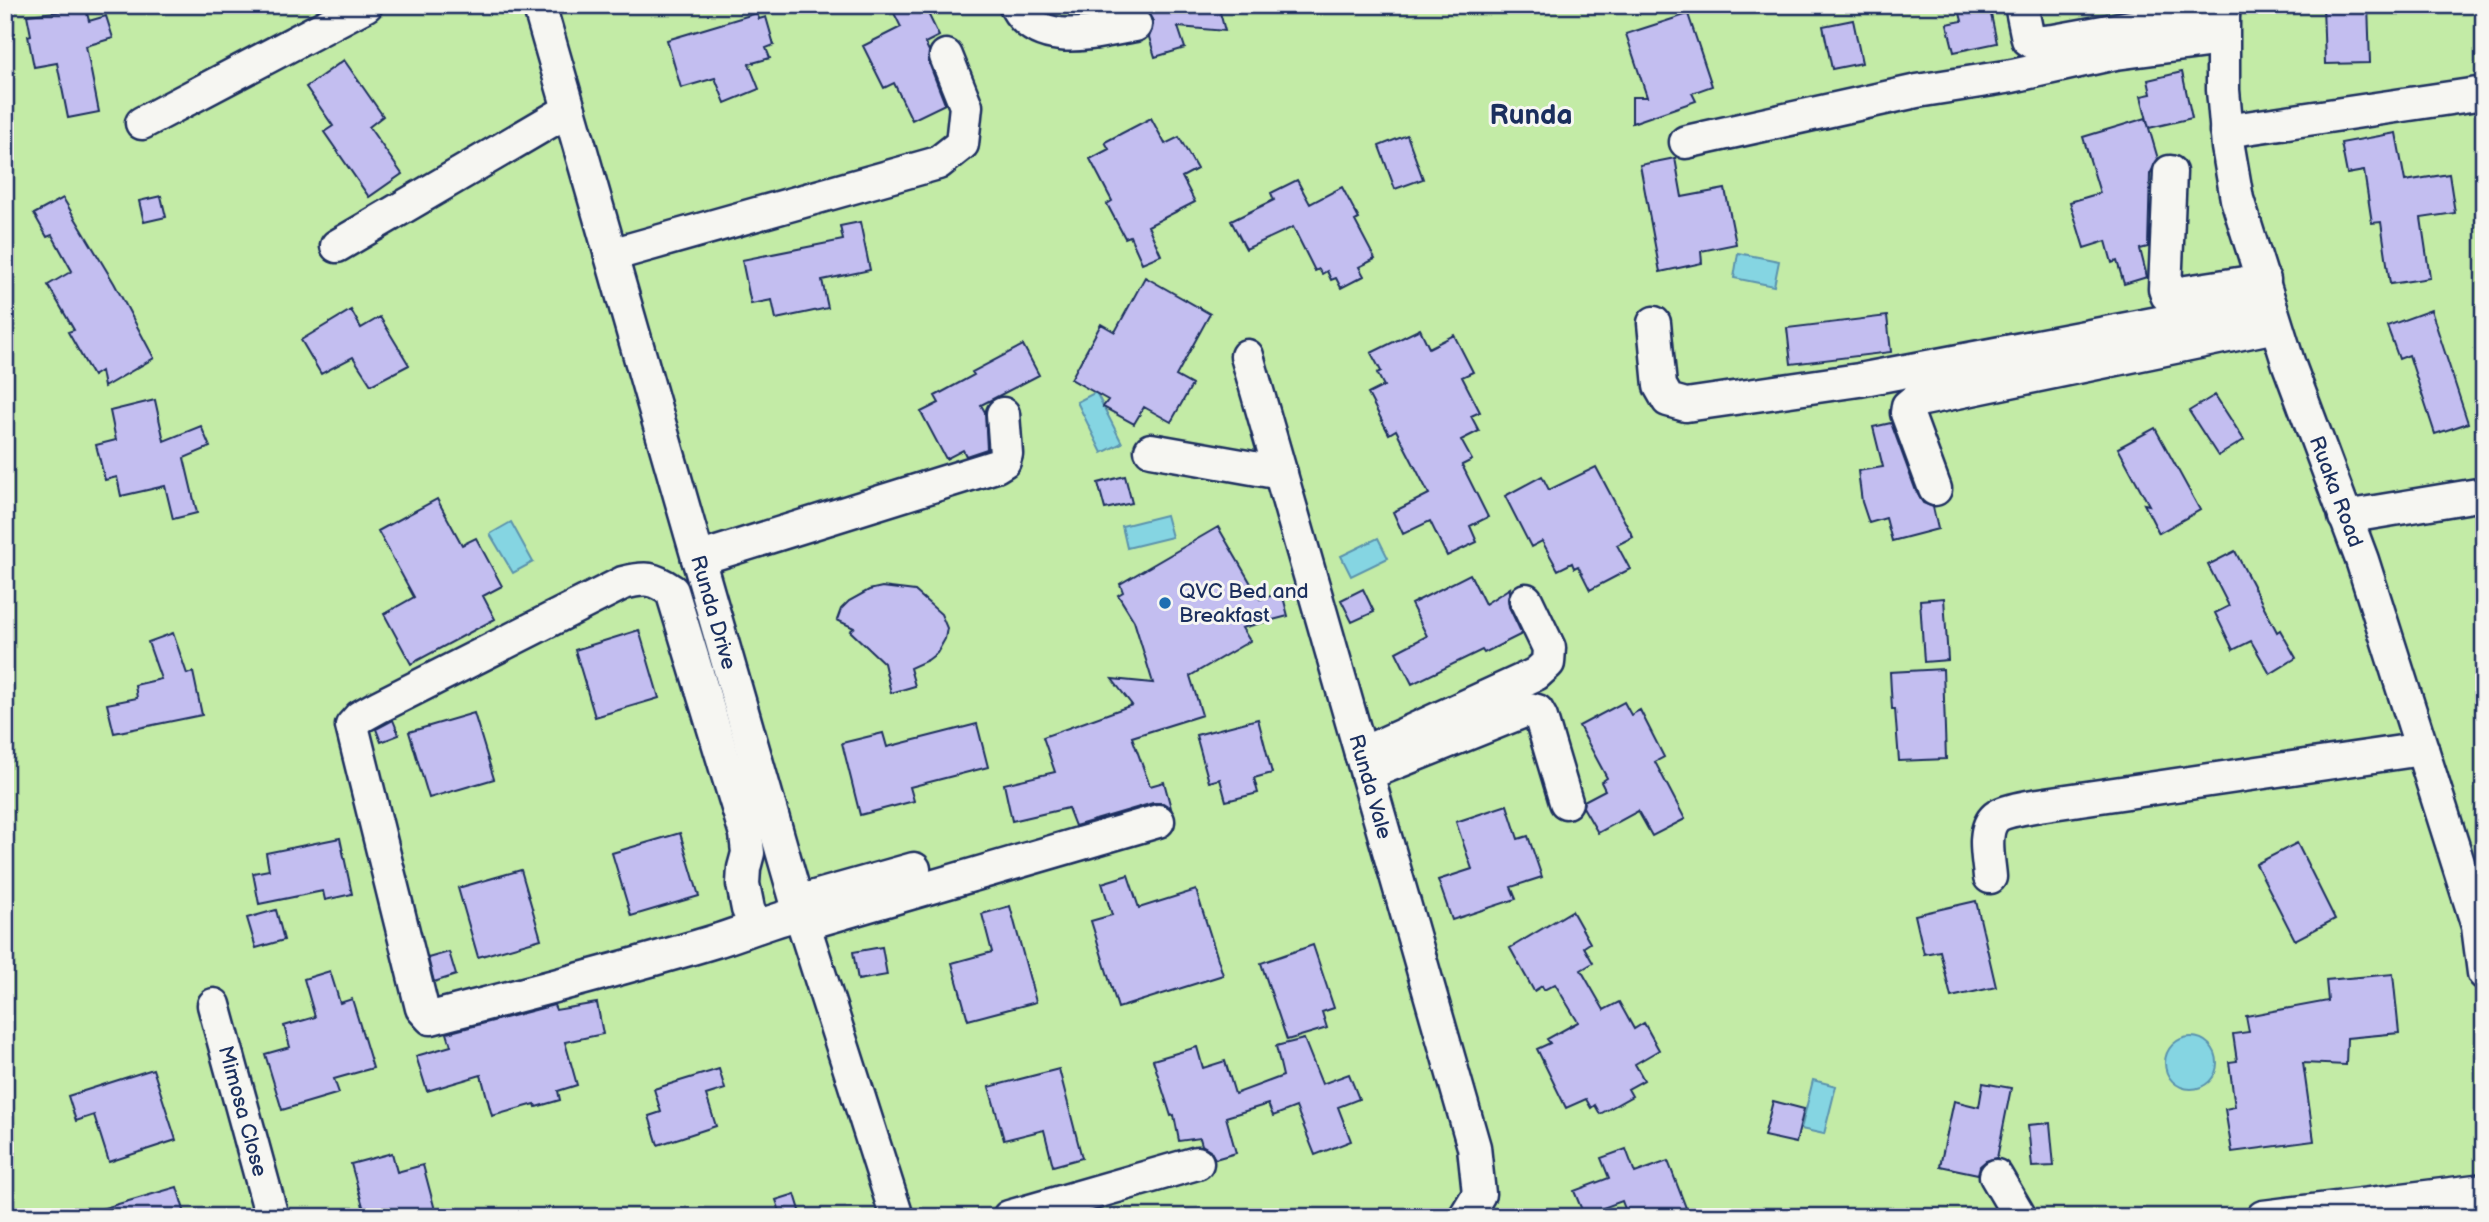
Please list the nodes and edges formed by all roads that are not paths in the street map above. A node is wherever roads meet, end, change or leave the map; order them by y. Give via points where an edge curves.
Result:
1 (366, 5) edge
2 (539, 5) edge
3 (1015, 5) edge
4 (2021, 5) edge
5 (2162, 13) edge
6 (2223, 19) edge
7 (1135, 25) dead end
8 (946, 56) dead end
9 (2484, 93) edge
10 (569, 110) junction
11 (142, 123) dead end
12 (2226, 131) junction
13 (1686, 142) dead end
14 (2170, 172) dead end
15 (337, 246) dead end
16 (611, 255) junction
17 (2270, 302) junction
18 (1654, 323) dead end
19 (1247, 356) dead end
20 (1003, 414) dead end
21 (1151, 450) dead end
22 (1281, 473) junction
23 (1935, 489) dead end
24 (2484, 494) edge
25 (2345, 517) junction
26 (698, 559) junction
27 (1526, 600) dead end
28 (2422, 749) junction
29 (1364, 764) junction
30 (1566, 802) dead end
31 (1158, 821) dead end
32 (1058, 829) dead end
33 (1990, 877) dead end
34 (800, 913) junction
35 (755, 926) junction
36 (2484, 973) edge
37 (214, 1005) dead end
38 (1197, 1163) dead end
39 (1996, 1176) dead end
40 (2484, 1190) edge
41 (272, 1217) edge
42 (897, 1217) edge
43 (1009, 1217) edge
44 (1465, 1217) edge
45 (2021, 1217) edge
46 (2263, 1217) edge

1 - 11 street
2 - 10 street, Runda Drive
3 - 7 street via 1039,31 1070,36
4 - 5 street via 2028,39 2034,43
5 - 6 street
6 - 12 street, Ruaka Road
6 - 13 street via 2116,53
8 - 16 street via 966,106 962,144 939,163
9 - 12 street
10 - 15 street
10 - 16 street, Runda Drive
12 - 17 street, Ruaka Road via 2237,199
14 - 17 street via 2167,295
16 - 26 street, Runda Drive
17 - 18 street via 1858,380 1686,405 1668,400 1660,386
17 - 23 street via 1914,401 1907,413
17 - 25 street, Ruaka Road
19 - 22 street, Runda Vale
20 - 26 street via 1006,454 996,466
21 - 22 street
22 - 29 street, Runda Vale
24 - 25 street
25 - 28 street, Ruaka Road
26 - 34 street, Runda Drive
27 - 29 street via 1549,648 1548,663 1536,674
28 - 33 street via 2039,805 1997,816 1987,838
28 - 36 street, Ruaka Road via 2478,926
29 - 30 street via 1529,709 1541,718
29 - 44 street, Runda Vale via 1474,1147 1479,1194
31 - 34 street
32 - 34 street
34 - 35 street
34 - 42 street, Runda Drive
35 - 35 street via 602,974 431,1018 422,1008 352,726 378,707 623,583 643,578 660,583 673,591 746,834 743,884
37 - 41 street, Mimosa Close
38 - 43 street
39 - 45 street
40 - 46 street

